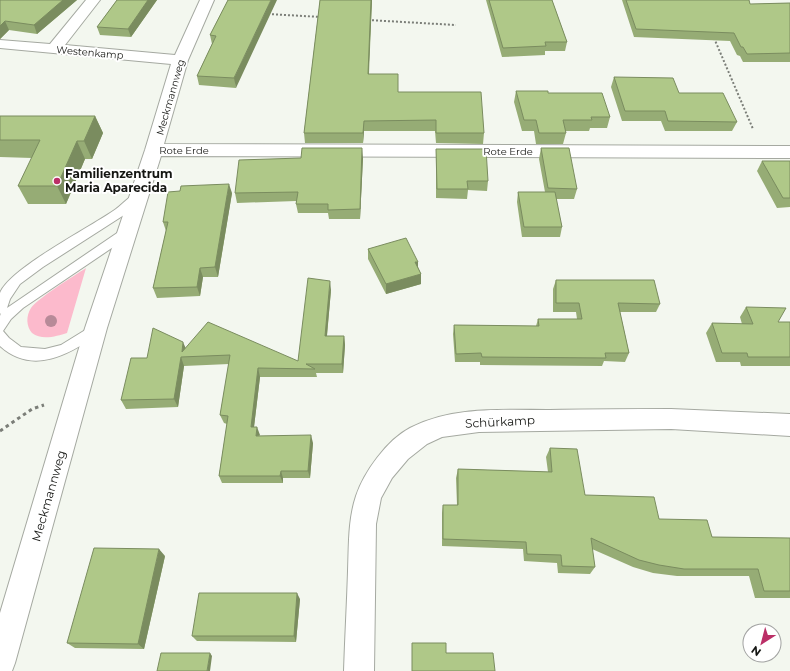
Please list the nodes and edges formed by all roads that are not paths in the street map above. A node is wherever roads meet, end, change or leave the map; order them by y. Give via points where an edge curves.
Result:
1 (92, 0) edge
2 (207, 0) edge
3 (0, 44) edge
4 (54, 49) junction
5 (180, 60) junction
6 (154, 150) junction
7 (790, 152) edge
8 (138, 197) junction
9 (127, 232) junction
10 (0, 309) edge
11 (0, 327) edge
12 (96, 328) junction
13 (0, 335) edge
14 (790, 424) edge
15 (0, 663) edge
16 (359, 671) edge

1 - 4 street
2 - 5 street, Meckmannweg
3 - 4 street, Westenkamp
4 - 5 street, Westenkamp
5 - 6 street, Meckmannweg
6 - 7 street, Rote Erde
6 - 8 street, Meckmannweg
8 - 9 street, Meckmannweg
8 - 10 lane via 120,212 16,281 4,297
9 - 11 lane via 19,305 7,315
9 - 12 street, Meckmannweg
12 - 13 lane via 60,352 44,354 29,354 12,349 2,341
12 - 15 street, Meckmannweg
14 - 16 street, Schürkamp via 671,419 478,421 441,427 418,436 383,470 369,496 363,524

